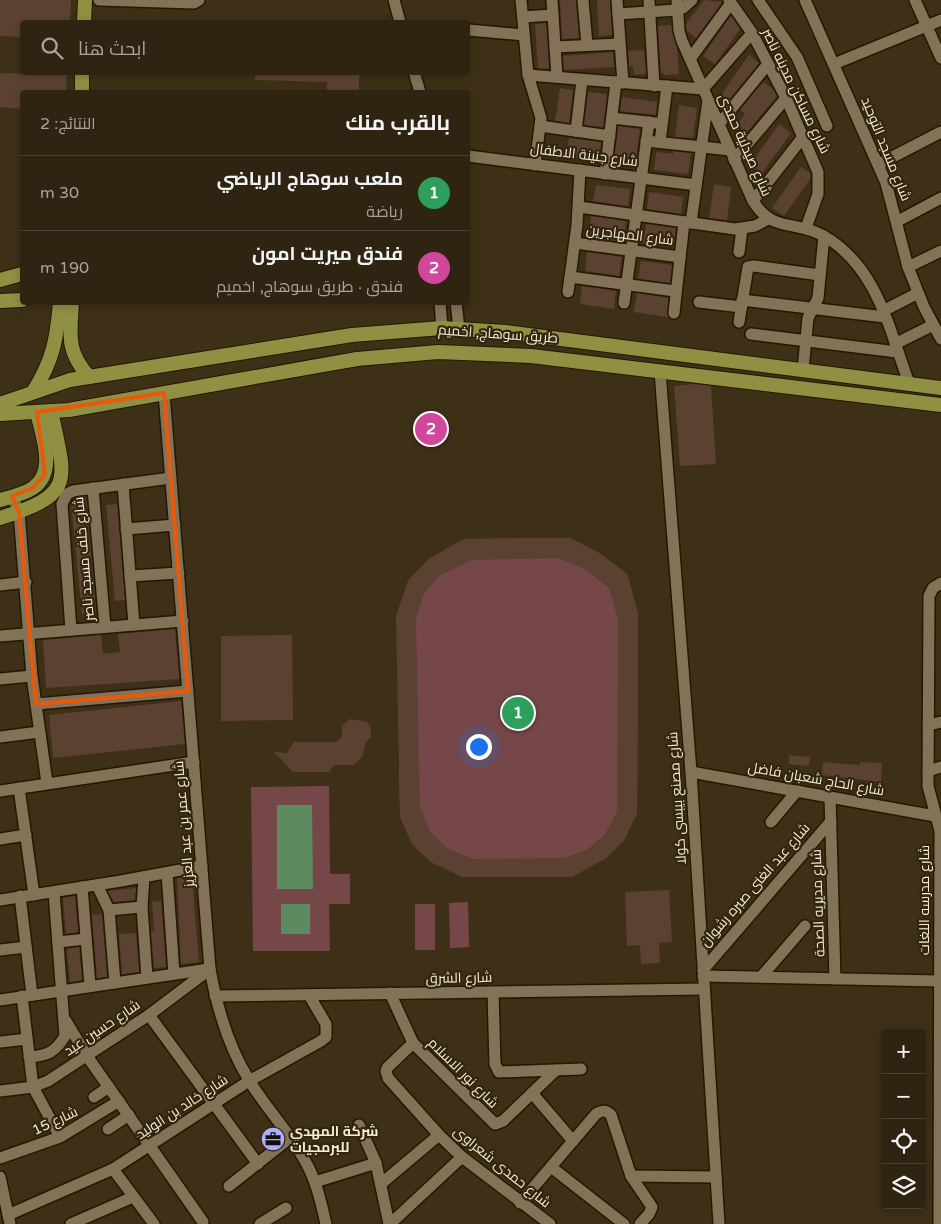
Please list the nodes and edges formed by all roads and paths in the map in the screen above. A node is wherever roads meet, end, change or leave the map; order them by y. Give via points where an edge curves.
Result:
1 (85, 0) edge
2 (99, 0) edge
3 (199, 0) edge
4 (394, 0) edge
5 (521, 0) edge
6 (552, 0) edge
7 (583, 0) edge
8 (617, 0) edge
9 (649, 0) edge
10 (692, 0) edge
11 (758, 0) edge
12 (805, 0) edge
13 (915, 0) edge
14 (145, 1) edge
15 (730, 1) edge
16 (677, 5) edge
17 (650, 12) junction
18 (618, 14) junction
19 (553, 16) junction
20 (523, 17) junction
21 (84, 20) edge
22 (399, 20) edge
23 (941, 20) edge
24 (926, 25) junction
25 (470, 30) edge
26 (752, 33) junction
27 (524, 35) junction
28 (620, 44) junction
29 (587, 45) junction
30 (555, 47) junction
31 (941, 58) edge
32 (690, 59) junction
33 (768, 64) junction
34 (834, 64) junction
35 (82, 75) edge
36 (415, 75) edge
37 (528, 75) junction
38 (557, 78) junction
39 (582, 80) junction
40 (619, 83) junction
41 (654, 86) junction
42 (666, 86) junction
43 (81, 90) edge
44 (419, 90) edge
45 (706, 95) junction
46 (786, 98) junction
47 (612, 118) junction
48 (649, 122) junction
49 (662, 124) junction
50 (719, 124) junction
51 (540, 126) junction
52 (827, 126) dead end
53 (576, 131) junction
54 (941, 132) edge
55 (610, 136) junction
56 (803, 136) junction
57 (646, 141) junction
58 (660, 142) junction
59 (701, 147) junction
60 (732, 155) junction
61 (470, 156) edge
62 (879, 164) junction
63 (534, 165) junction
64 (580, 170) junction
65 (605, 174) junction
66 (641, 178) junction
67 (696, 184) junction
68 (941, 198) edge
69 (753, 201) junction
70 (579, 207) junction
71 (636, 215) junction
72 (768, 219) junction
73 (898, 221) junction
74 (688, 222) junction
75 (806, 228) junction
76 (742, 229) junction
77 (824, 236) junction
78 (575, 243) junction
79 (632, 250) junction
80 (941, 251) edge
81 (739, 252) dead end
82 (680, 257) junction
83 (908, 267) junction
84 (20, 275) edge
85 (820, 275) junction
86 (570, 277) junction
87 (0, 280) edge
88 (627, 284) junction
89 (676, 291) junction
90 (568, 292) dead end
91 (918, 294) junction
92 (20, 300) edge
93 (0, 301) edge
94 (699, 302) dead end
95 (624, 303) dead end
96 (741, 304) junction
97 (66, 305) edge
98 (67, 305) edge
99 (440, 305) edge
100 (456, 305) edge
101 (812, 308) junction
102 (674, 313) dead end
103 (884, 314) junction
104 (739, 322) dead end
105 (933, 325) junction
106 (442, 328) junction
107 (459, 329) junction
108 (751, 334) dead end
109 (352, 335) junction
110 (941, 339) edge
111 (806, 340) junction
112 (896, 348) junction
113 (357, 359) junction
114 (803, 370) junction
115 (660, 371) junction
116 (89, 377) junction
117 (909, 383) junction
118 (941, 388) edge
119 (33, 392) junction
120 (164, 393) junction
121 (0, 404) edge
122 (941, 405) edge
123 (44, 412) junction
124 (0, 414) edge
125 (171, 478) junction
126 (123, 484) junction
127 (93, 488) junction
128 (6, 498) edge
129 (19, 512) junction
130 (0, 518) edge
131 (175, 525) junction
132 (126, 528) junction
133 (179, 573) junction
134 (130, 576) junction
135 (26, 582) junction
136 (941, 583) edge
137 (0, 585) edge
138 (935, 616) edge
139 (182, 621) junction
140 (134, 625) junction
141 (105, 627) junction
142 (71, 630) junction
143 (29, 632) junction
144 (0, 636) edge
145 (32, 676) junction
146 (0, 679) edge
147 (188, 691) junction
148 (36, 704) junction
149 (941, 722) edge
150 (928, 725) junction
151 (39, 732) junction
152 (0, 737) edge
153 (194, 762) junction
154 (941, 768) edge
155 (928, 771) junction
156 (691, 772) junction
157 (47, 783) junction
158 (19, 788) junction
159 (0, 791) edge
160 (797, 791) junction
161 (830, 797) junction
162 (935, 816) junction
163 (830, 821) junction
164 (771, 822) dead end
165 (26, 835) junction
166 (0, 839) edge
167 (202, 866) junction
168 (167, 873) junction
169 (144, 877) junction
170 (97, 885) junction
171 (82, 888) junction
172 (54, 892) junction
173 (940, 894) edge
174 (34, 895) junction
175 (20, 896) junction
176 (0, 900) edge
177 (142, 907) junction
178 (109, 910) junction
179 (940, 915) edge
180 (805, 926) dead end
181 (86, 939) junction
182 (58, 942) junction
183 (26, 946) junction
184 (0, 950) edge
185 (210, 969) junction
186 (703, 973) junction
187 (174, 974) junction
188 (761, 977) junction
189 (147, 978) junction
190 (836, 979) junction
191 (939, 981) junction
192 (115, 983) junction
193 (90, 986) junction
194 (704, 989) junction
195 (62, 990) junction
196 (493, 992) junction
197 (390, 993) junction
198 (309, 994) junction
199 (27, 996) junction
200 (215, 996) junction
201 (0, 1000) edge
202 (149, 1015) junction
203 (66, 1021) junction
204 (27, 1039) junction
205 (0, 1042) edge
206 (413, 1044) junction
207 (940, 1048) edge
208 (87, 1056) junction
209 (30, 1057) junction
210 (581, 1069) dead end
211 (556, 1070) junction
212 (249, 1081) junction
213 (33, 1087) junction
214 (109, 1087) junction
215 (0, 1091) edge
216 (532, 1094) junction
217 (94, 1097) dead end
218 (120, 1101) junction
219 (214, 1104) junction
220 (129, 1115) junction
221 (940, 1123) edge
222 (359, 1125) dead end
223 (108, 1129) dead end
224 (439, 1136) junction
225 (60, 1137) junction
226 (290, 1138) junction
227 (573, 1141) junction
228 (150, 1145) junction
229 (462, 1157) junction
230 (0, 1158) edge
231 (376, 1163) junction
232 (258, 1164) junction
233 (551, 1167) junction
234 (113, 1169) junction
235 (631, 1176) junction
236 (0, 1177) edge
237 (716, 1177) junction
238 (315, 1182) junction
239 (382, 1183) junction
240 (229, 1186) dead end
241 (940, 1191) edge
242 (133, 1197) junction
243 (520, 1203) junction
244 (286, 1208) dead end
245 (940, 1217) edge
246 (9, 1220) edge
247 (204, 1222) dead end
248 (71, 1224) edge
249 (154, 1224) edge
250 (260, 1224) edge
251 (326, 1224) edge
252 (389, 1224) edge
253 (550, 1224) edge
254 (624, 1224) edge
255 (640, 1224) edge
256 (719, 1224) edge

1 - 21 main road
2 - 14 street
3 - 14 street via 194,3
4 - 22 street
5 - 20 street
6 - 19 street
7 - 29 street
8 - 18 street
9 - 17 street
10 - 16 street via 683,8
11 - 52 street via 797,57
12 - 34 street, شارع مسجد التوحيد
13 - 24 street
15 - 26 street, شارع مساكن مدينه ناصر
15 - 32 street
16 - 17 street
16 - 32 street, شارع صيدلية حمدى via 679,31
17 - 18 street
17 - 41 street
18 - 28 street
19 - 20 street
19 - 30 street
20 - 27 street
23 - 24 street
24 - 31 street
24 - 34 street
25 - 27 street
26 - 33 street, شارع مساكن مدينه ناصر
26 - 45 street
27 - 37 street
28 - 29 street
28 - 40 street
29 - 30 street
30 - 38 street
32 - 45 street, شارع صيدلية حمدى
33 - 46 street, شارع مساكن مدينه ناصر
33 - 50 street
34 - 62 street, شارع مسجد التوحيد
35 - 43 main road
36 - 44 street
37 - 38 street
37 - 51 street via 540,109
38 - 39 street
39 - 40 street
39 - 53 street
40 - 41 street
40 - 47 street
41 - 42 street
42 - 45 street
42 - 49 street
45 - 50 street, شارع صيدلية حمدى
45 - 59 street
46 - 56 street, شارع مساكن مدينه ناصر
46 - 60 street
47 - 48 street
47 - 55 street
48 - 49 street
48 - 57 street
49 - 58 street
50 - 60 street, شارع صيدلية حمدى
51 - 53 street
51 - 63 street
53 - 55 street
54 - 62 street
55 - 65 street
56 - 69 street
56 - 75 street, شارع مساكن مدينه ناصر via 819,180 818,194
57 - 58 street
57 - 66 street
58 - 59 street
59 - 60 street
59 - 67 street
60 - 69 street, شارع صيدلية حمدى
61 - 63 street, شارع جنينة الاطفال
62 - 73 street, شارع مسجد التوحيد
63 - 64 street, شارع جنينة الاطفال
64 - 65 street, شارع جنينة الاطفال
64 - 70 street
65 - 66 street, شارع جنينة الاطفال
66 - 67 street, شارع جنينة الاطفال
66 - 71 street
67 - 74 street
68 - 73 street
69 - 72 street, شارع صيدلية حمدى
70 - 71 street
70 - 78 street
71 - 74 street
71 - 79 street
72 - 75 street via 784,226
72 - 76 street
73 - 83 street, شارع مسجد التوحيد
74 - 76 street
74 - 82 street
75 - 77 street
76 - 81 street
77 - 85 street
77 - 103 street via 856,262 868,279
78 - 79 street, شارع المهاجرين
78 - 86 street
79 - 82 street, شارع المهاجرين
79 - 88 street
80 - 83 street
82 - 89 street
83 - 91 street, شارع مسجد التوحيد
84 - 87 main road
85 - 96 street via 751,266 746,270
85 - 101 street via 818,298
86 - 88 street
86 - 90 street
88 - 89 street
88 - 95 street
89 - 102 street
91 - 103 street
91 - 105 street, شارع مسجد التوحيد
92 - 93 main road
94 - 96 street
96 - 101 street
96 - 104 street
97 - 119 main road via 46,373
98 - 116 main road via 71,349
99 - 106 street
100 - 107 street
101 - 103 street
101 - 111 street
103 - 112 street
105 - 110 street, شارع مسجد التوحيد
105 - 112 street
106 - 107 main road, طريق سوهاج, اخميم
106 - 109 main road, طريق سوهاج, اخميم
107 - 114 main road, طريق سوهاج, اخميم via 506,332
108 - 111 street
109 - 113 main road
109 - 116 main road, طريق سوهاج, اخميم
111 - 112 street
111 - 114 street
112 - 117 street
113 - 115 main road, طريق سوهاج, اخميم via 438,352 485,353
113 - 120 main road, طريق سوهاج, اخميم
114 - 117 main road, طريق سوهاج, اخميم
115 - 122 main road, طريق سوهاج, اخميم
115 - 156 street, شارع مصنع بيبسى كولا
116 - 119 main road, طريق سوهاج, اخميم
117 - 118 main road, طريق سوهاج, اخميم
119 - 121 main road, طريق سوهاج, اخميم
120 - 123 main road, طريق سوهاج, اخميم
120 - 125 street, شارع عمر بن عبد العزيز
123 - 124 main road, طريق سوهاج, اخميم
123 - 128 main road via 45,474 33,488
123 - 129 main road via 62,462 62,474 59,485 43,503
125 - 126 street
125 - 131 street, شارع عمر بن عبد العزيز
126 - 127 street
126 - 132 street
127 - 141 street, شارع خلف مسجد ناصر
127 - 142 street via 67,494 62,504
128 - 129 street
129 - 130 main road
129 - 135 street
131 - 132 street
131 - 133 street, شارع عمر بن عبد العزيز
132 - 134 street
133 - 134 street
133 - 139 street, شارع عمر بن عبد العزيز
134 - 140 street
135 - 137 street
135 - 143 street
136 - 138 street, شارع مدرسه اللغات via 929,596
138 - 150 street, شارع مدرسه اللغات
139 - 140 street
139 - 147 street, شارع عمر بن عبد العزيز
140 - 141 street
141 - 142 street
142 - 143 street
143 - 144 street
143 - 145 street
145 - 146 street
145 - 148 street
147 - 148 street
147 - 153 street, شارع عمر بن عبد العزيز
148 - 151 street
149 - 150 street
150 - 155 street, شارع مدرسه اللغات
151 - 152 street
151 - 157 street
153 - 157 street
153 - 167 street, شارع عمر بن عبد العزيز
154 - 155 street
155 - 162 street, شارع مدرسه اللغات
156 - 160 street, شارع الحاج شعبان فاضل
156 - 186 street, شارع مصنع بيبسى كولا
157 - 158 street
158 - 159 street
158 - 165 street
160 - 161 street, شارع الحاج شعبان فاضل
160 - 164 street
161 - 162 street, شارع الحاج شعبان فاضل
161 - 163 street, شارع مديريه الصحة
162 - 173 street, شارع مدرسه اللغات via 940,831
163 - 186 street, شارع عبد الغنى صبره رشوان
163 - 190 street, شارع مديريه الصحة
165 - 166 street
165 - 174 street
167 - 168 street
167 - 185 street, شارع عمر بن عبد العزيز
168 - 169 street
168 - 187 street
169 - 170 street
169 - 177 street
170 - 171 street
170 - 178 street
171 - 172 street
171 - 181 street
172 - 174 street
172 - 182 street
173 - 179 street, شارع مدرسه اللغات
174 - 175 street
175 - 176 street
175 - 183 street
177 - 178 street
177 - 189 street
178 - 192 street
179 - 191 street, شارع مدرسه اللغات
180 - 188 street
181 - 182 street
181 - 193 street
182 - 195 street
183 - 184 street
183 - 199 street
185 - 187 street
185 - 200 street, شارع عمر بن عبد العزيز
185 - 202 street, شارع حسين عيد
186 - 188 street
186 - 194 street, شارع مصنع بيبسى كولا
187 - 189 street
188 - 190 street
189 - 192 street
190 - 191 street
191 - 207 street, شارع مدرسه اللغات
192 - 193 street
193 - 195 street
194 - 196 street, شارع الشرق
194 - 237 street, شارع مصنع بيبسى كولا
195 - 199 street
195 - 203 street
196 - 197 street, شارع الشرق
196 - 211 street via 496,1068 504,1073
197 - 198 street, شارع الشرق
197 - 206 street, شارع نور الاسلام
198 - 200 street, شارع الشرق
198 - 212 street, شارع خالد بن الوليد via 326,1024 326,1037
199 - 201 street
199 - 204 street
200 - 212 street, شارع عمر بن عبد العزيز via 226,1032
202 - 208 street, شارع حسين عيد
202 - 219 street
203 - 208 street
203 - 209 street via 65,1036 57,1049 44,1056
204 - 205 street
204 - 209 street
206 - 216 street, شارع نور الاسلام via 495,1124 503,1121
206 - 224 street, شارع حمدى شعراوى via 387,1068 386,1075
207 - 221 street, شارع مدرسه اللغات
208 - 213 street, شارع حسين عيد
208 - 214 street
209 - 213 street
210 - 211 street
211 - 216 street, شارع نور الاسلام
212 - 219 street, شارع خالد بن الوليد
212 - 226 street, شارع عمر بن عبد العزيز
213 - 215 street, شارع حسين عيد
213 - 225 street
214 - 217 street
214 - 218 street
216 - 227 street
218 - 220 street
218 - 225 street, شارع 15
219 - 228 street, شارع خالد بن الوليد
219 - 232 street
220 - 223 street
220 - 228 street
221 - 241 street, شارع مدرسه اللغات
222 - 231 street
224 - 229 street, شارع حمدى شعراوى
224 - 239 street
225 - 230 street, شارع 15
226 - 232 street
226 - 238 street, شارع عمر بن عبد العزيز via 305,1159
227 - 233 street
227 - 235 street via 596,1114 607,1112 611,1115
228 - 234 street, شارع خالد بن الوليد
228 - 247 street
229 - 243 street, شارع حمدى شعراوى
229 - 252 street
231 - 238 street
231 - 239 street
232 - 240 street
233 - 243 street
233 - 254 street
234 - 242 street
234 - 246 street, شارع خالد بن الوليد
235 - 237 street
235 - 255 street via 652,1207
236 - 246 street
237 - 256 street, شارع مصنع بيبسى كولا
238 - 251 street, شارع عمر بن عبد العزيز
239 - 252 street
241 - 245 street, شارع مدرسه اللغات
242 - 248 street
242 - 249 street
243 - 253 street, شارع حمدى شعراوى
244 - 250 street

